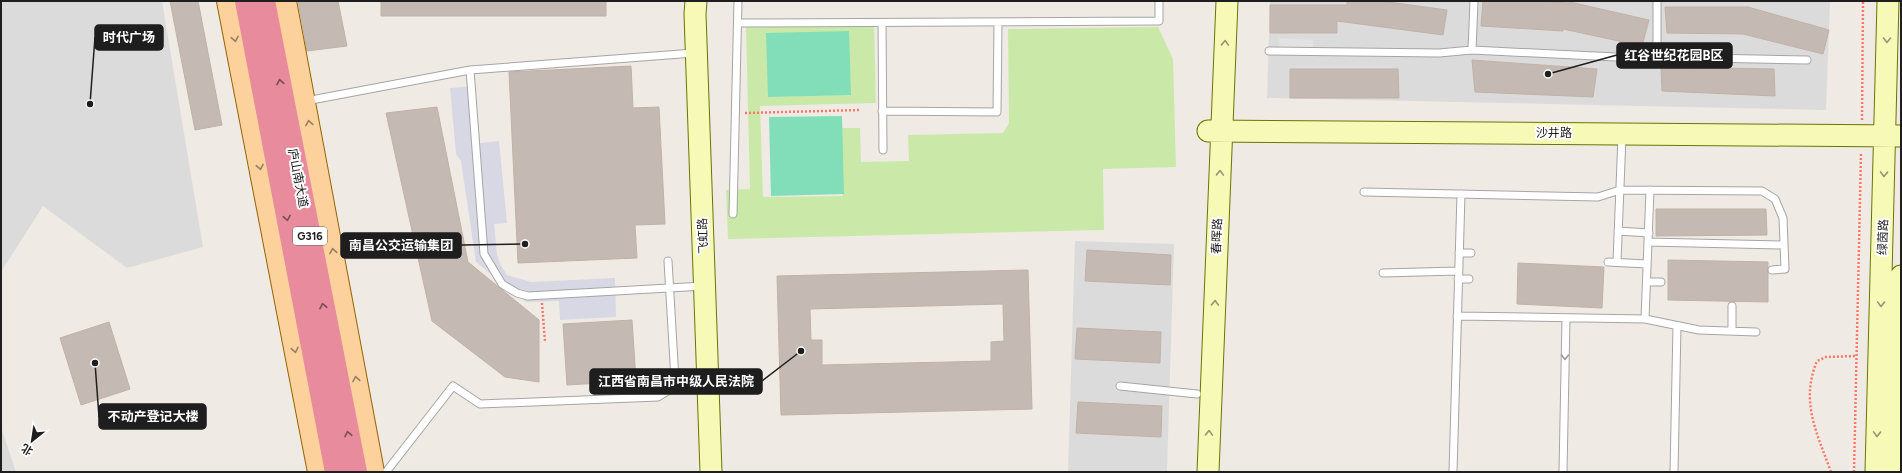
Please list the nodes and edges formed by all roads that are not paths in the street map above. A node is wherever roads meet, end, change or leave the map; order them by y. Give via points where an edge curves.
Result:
1 (228, 1) edge
2 (246, 1) edge
3 (264, 1) edge
4 (285, 1) edge
5 (696, 1) edge
6 (738, 1) edge
7 (1159, 1) edge
8 (1212, 1) edge
9 (1227, 1) edge
10 (1474, 1) edge
11 (1657, 1) edge
12 (1888, 1) edge
13 (998, 22) junction
14 (738, 23) junction
15 (882, 23) junction
16 (1472, 50) junction
17 (1268, 51) dead end
18 (696, 53) junction
19 (1657, 57) junction
20 (1806, 60) dead end
21 (470, 70) junction
22 (295, 105) junction
23 (882, 111) junction
24 (1215, 131) junction
25 (1622, 134) junction
26 (1881, 135) edge
27 (883, 150) dead end
28 (1620, 190) junction
29 (1650, 190) junction
30 (1364, 192) dead end
31 (1460, 194) junction
32 (733, 214) dead end
33 (1618, 231) junction
34 (1649, 233) junction
35 (1648, 242) junction
36 (1784, 245) junction
37 (1459, 253) junction
38 (1471, 253) dead end
39 (668, 261) dead end
40 (1608, 262) dead end
41 (1617, 262) junction
42 (1647, 264) junction
43 (1772, 270) dead end
44 (1458, 271) junction
45 (1383, 273) dead end
46 (1901, 276) edge
47 (1458, 279) junction
48 (1469, 279) dead end
49 (1647, 282) junction
50 (1661, 282) dead end
51 (704, 286) junction
52 (670, 287) junction
53 (1732, 306) dead end
54 (1457, 316) junction
55 (1566, 318) junction
56 (1645, 319) junction
57 (1677, 326) junction
58 (1732, 331) junction
59 (1756, 332) dead end
60 (1120, 386) dead end
61 (1197, 394) junction
62 (319, 472) edge
63 (336, 472) edge
64 (356, 472) edge
65 (373, 472) edge
66 (386, 472) edge
67 (711, 472) edge
68 (1193, 472) edge
69 (1208, 472) edge
70 (1453, 472) edge
71 (1563, 472) edge
72 (1674, 472) edge
73 (1876, 472) edge
74 (1897, 472) edge

1 -> 62 main road
2 -> 63 highway, 庐山南大道 / G316
22 -> 3 highway, 庐山南大道 / G316
4 - 22 main road
5 - 18 street, 飞虹路
6 - 14 lane
7 - 13 lane via 1159,22
8 - 24 street, 春晖路
24 -> 9 street, 春晖路
10 - 16 lane
11 - 19 lane
12 -> 26 street, 绿茵路 via 1887,63
13 - 15 lane
13 - 23 lane via 998,112
14 - 15 lane
14 - 32 lane
15 - 23 lane
16 - 17 lane via 1439,53
16 - 19 lane
18 - 21 lane
18 - 51 street, 飞虹路
19 - 20 lane
21 - 22 lane
21 - 52 lane via 484,254 502,284 528,296
64 -> 22 highway, 庐山南大道 / G316
65 -> 22 main road
23 - 27 lane
24 - 25 street, 沙井路
24 - 61 street, 春晖路
69 -> 24 street, 春晖路
25 - 26 street, 沙井路
25 - 28 lane
26 -> 73 street, 绿茵路
28 - 29 lane
28 - 31 lane via 1598,197
28 - 33 lane
29 - 34 lane
29 - 36 lane via 1762,191 1775,199 1783,218
30 - 31 lane
31 - 37 lane
33 - 34 lane
33 - 41 lane
34 - 35 lane
35 - 36 lane
35 - 42 lane
36 - 43 lane via 1785,269
37 - 38 lane
37 - 44 lane
39 - 52 lane
40 - 41 lane
41 - 42 lane
42 - 49 lane
44 - 45 lane
44 - 47 lane
46 - 74 street
47 - 48 lane
47 - 54 lane
49 - 50 lane
49 - 56 lane
51 - 52 lane
51 - 67 street, 飞虹路
52 - 66 lane via 675,380 668,391 658,397 480,404 453,386
53 - 58 lane
54 - 55 lane
54 - 70 lane
55 - 56 lane
55 -> 71 lane
56 - 57 lane
57 - 58 lane
57 - 72 lane
58 - 59 lane
60 - 61 lane
61 - 68 street, 春晖路

